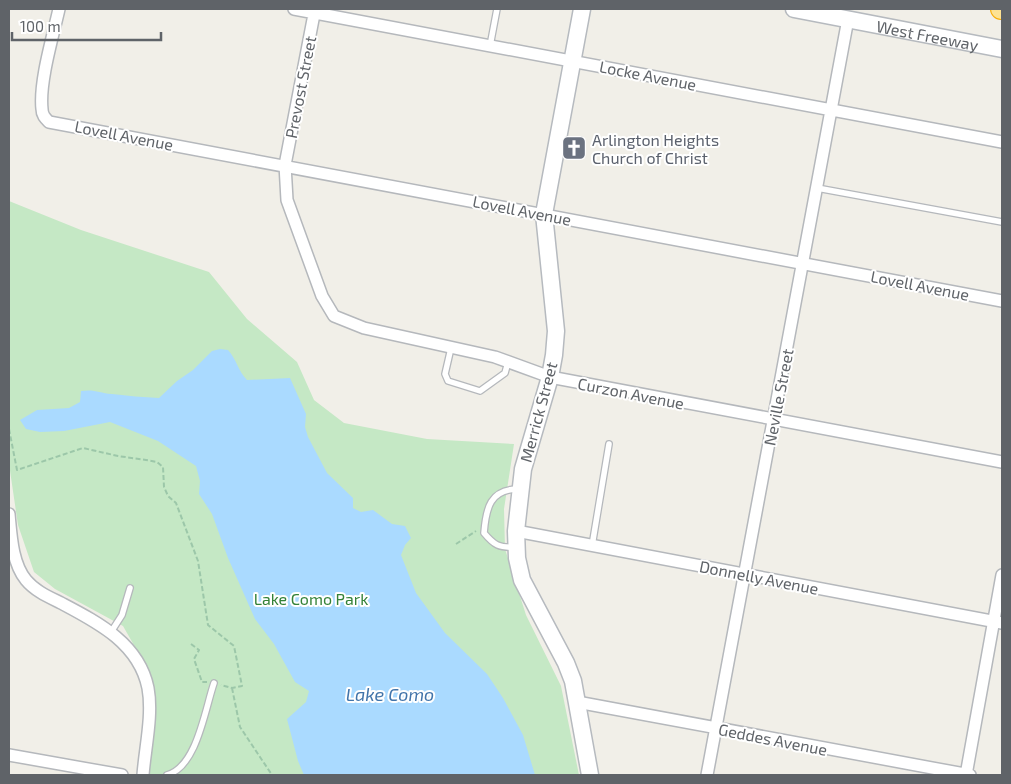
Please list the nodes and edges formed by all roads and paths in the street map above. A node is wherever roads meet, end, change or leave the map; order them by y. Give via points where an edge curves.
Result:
1 (59, 9) edge
2 (294, 9) edge
3 (497, 9) edge
4 (582, 9) edge
5 (794, 9) edge
6 (314, 11) edge
7 (848, 19) junction
8 (490, 46) junction
9 (1002, 49) edge
10 (572, 61) junction
11 (831, 110) junction
12 (1002, 142) edge
13 (285, 166) junction
14 (817, 188) junction
15 (544, 214) junction
16 (1002, 222) edge
17 (802, 263) junction
18 (1002, 301) edge
19 (450, 348) junction
20 (508, 362) junction
21 (550, 377) junction
22 (774, 420) junction
23 (9, 429) edge
24 (609, 444) dead end
25 (1002, 462) edge
26 (519, 489) junction
27 (9, 514) edge
28 (484, 526) junction
29 (516, 539) junction
30 (456, 544) dead end
31 (592, 546) junction
32 (745, 574) junction
33 (1002, 575) edge
34 (130, 588) dead end
35 (998, 623) edge
36 (111, 632) junction
37 (191, 644) dead end
38 (214, 683) junction
39 (232, 688) junction
40 (577, 702) junction
41 (716, 728) junction
42 (9, 755) edge
43 (178, 772) edge
44 (122, 775) edge
45 (143, 775) edge
46 (167, 775) edge
47 (272, 775) edge
48 (590, 775) edge
49 (707, 775) edge
50 (967, 775) edge

1 - 13 street, Lovell Avenue via 42,91 44,117 49,122
2 - 6 street, Locke Avenue
3 - 8 lane
4 - 10 street, Merrick Street
5 - 7 street, West Freeway
6 - 8 street, Locke Avenue
6 - 13 street, Prevost Street
7 - 9 street, West Freeway
7 - 11 street, Neville Street
8 - 10 street, Locke Avenue
10 - 11 street, Locke Avenue
10 - 15 street, Merrick Street
11 - 12 street, Locke Avenue
11 - 14 street, Neville Street
13 - 15 street, Lovell Avenue
13 - 19 street, Curzon Avenue via 287,200 322,296 334,316 364,328
14 - 16 lane
14 - 17 street, Neville Street
15 - 17 street, Lovell Avenue
15 - 21 street, Merrick Street via 556,331
17 - 18 street, Lovell Avenue
17 - 22 street, Neville Street
19 - 20 street, Curzon Avenue
19 - 20 lane via 444,374 448,381 480,391 505,373
20 - 21 street, Curzon Avenue
21 - 22 street, Curzon Avenue
21 - 26 street, Merrick Street
22 - 25 street, Curzon Avenue
22 - 32 street, Neville Street
23 - 39 path via 17,470 83,448 157,462 163,467 164,487 176,503 198,561 208,625 234,646 242,686
24 - 31 lane
26 - 28 lane via 509,489 496,495 486,511
26 - 29 street, Merrick Street
27 - 36 street via 16,556 26,580 40,592
28 - 29 lane via 484,533 503,548
28 - 30 path
29 - 31 street, Donnelly Avenue
29 - 40 street, Merrick Street via 522,580 566,663
31 - 32 street, Donnelly Avenue
32 - 35 street, Donnelly Avenue
32 - 41 street, Neville Street
33 - 35 street
34 - 36 lane via 122,615
35 - 50 street
36 - 45 street via 139,665 148,689
37 - 38 path via 199,650 194,659 202,682
38 - 39 path
38 - 43 lane via 195,745
39 - 47 path via 240,727
40 - 41 street, Geddes Avenue
40 - 48 street, Merrick Street
41 - 49 street, Neville Street
41 - 50 street, Geddes Avenue
42 - 44 street
43 - 46 lane

